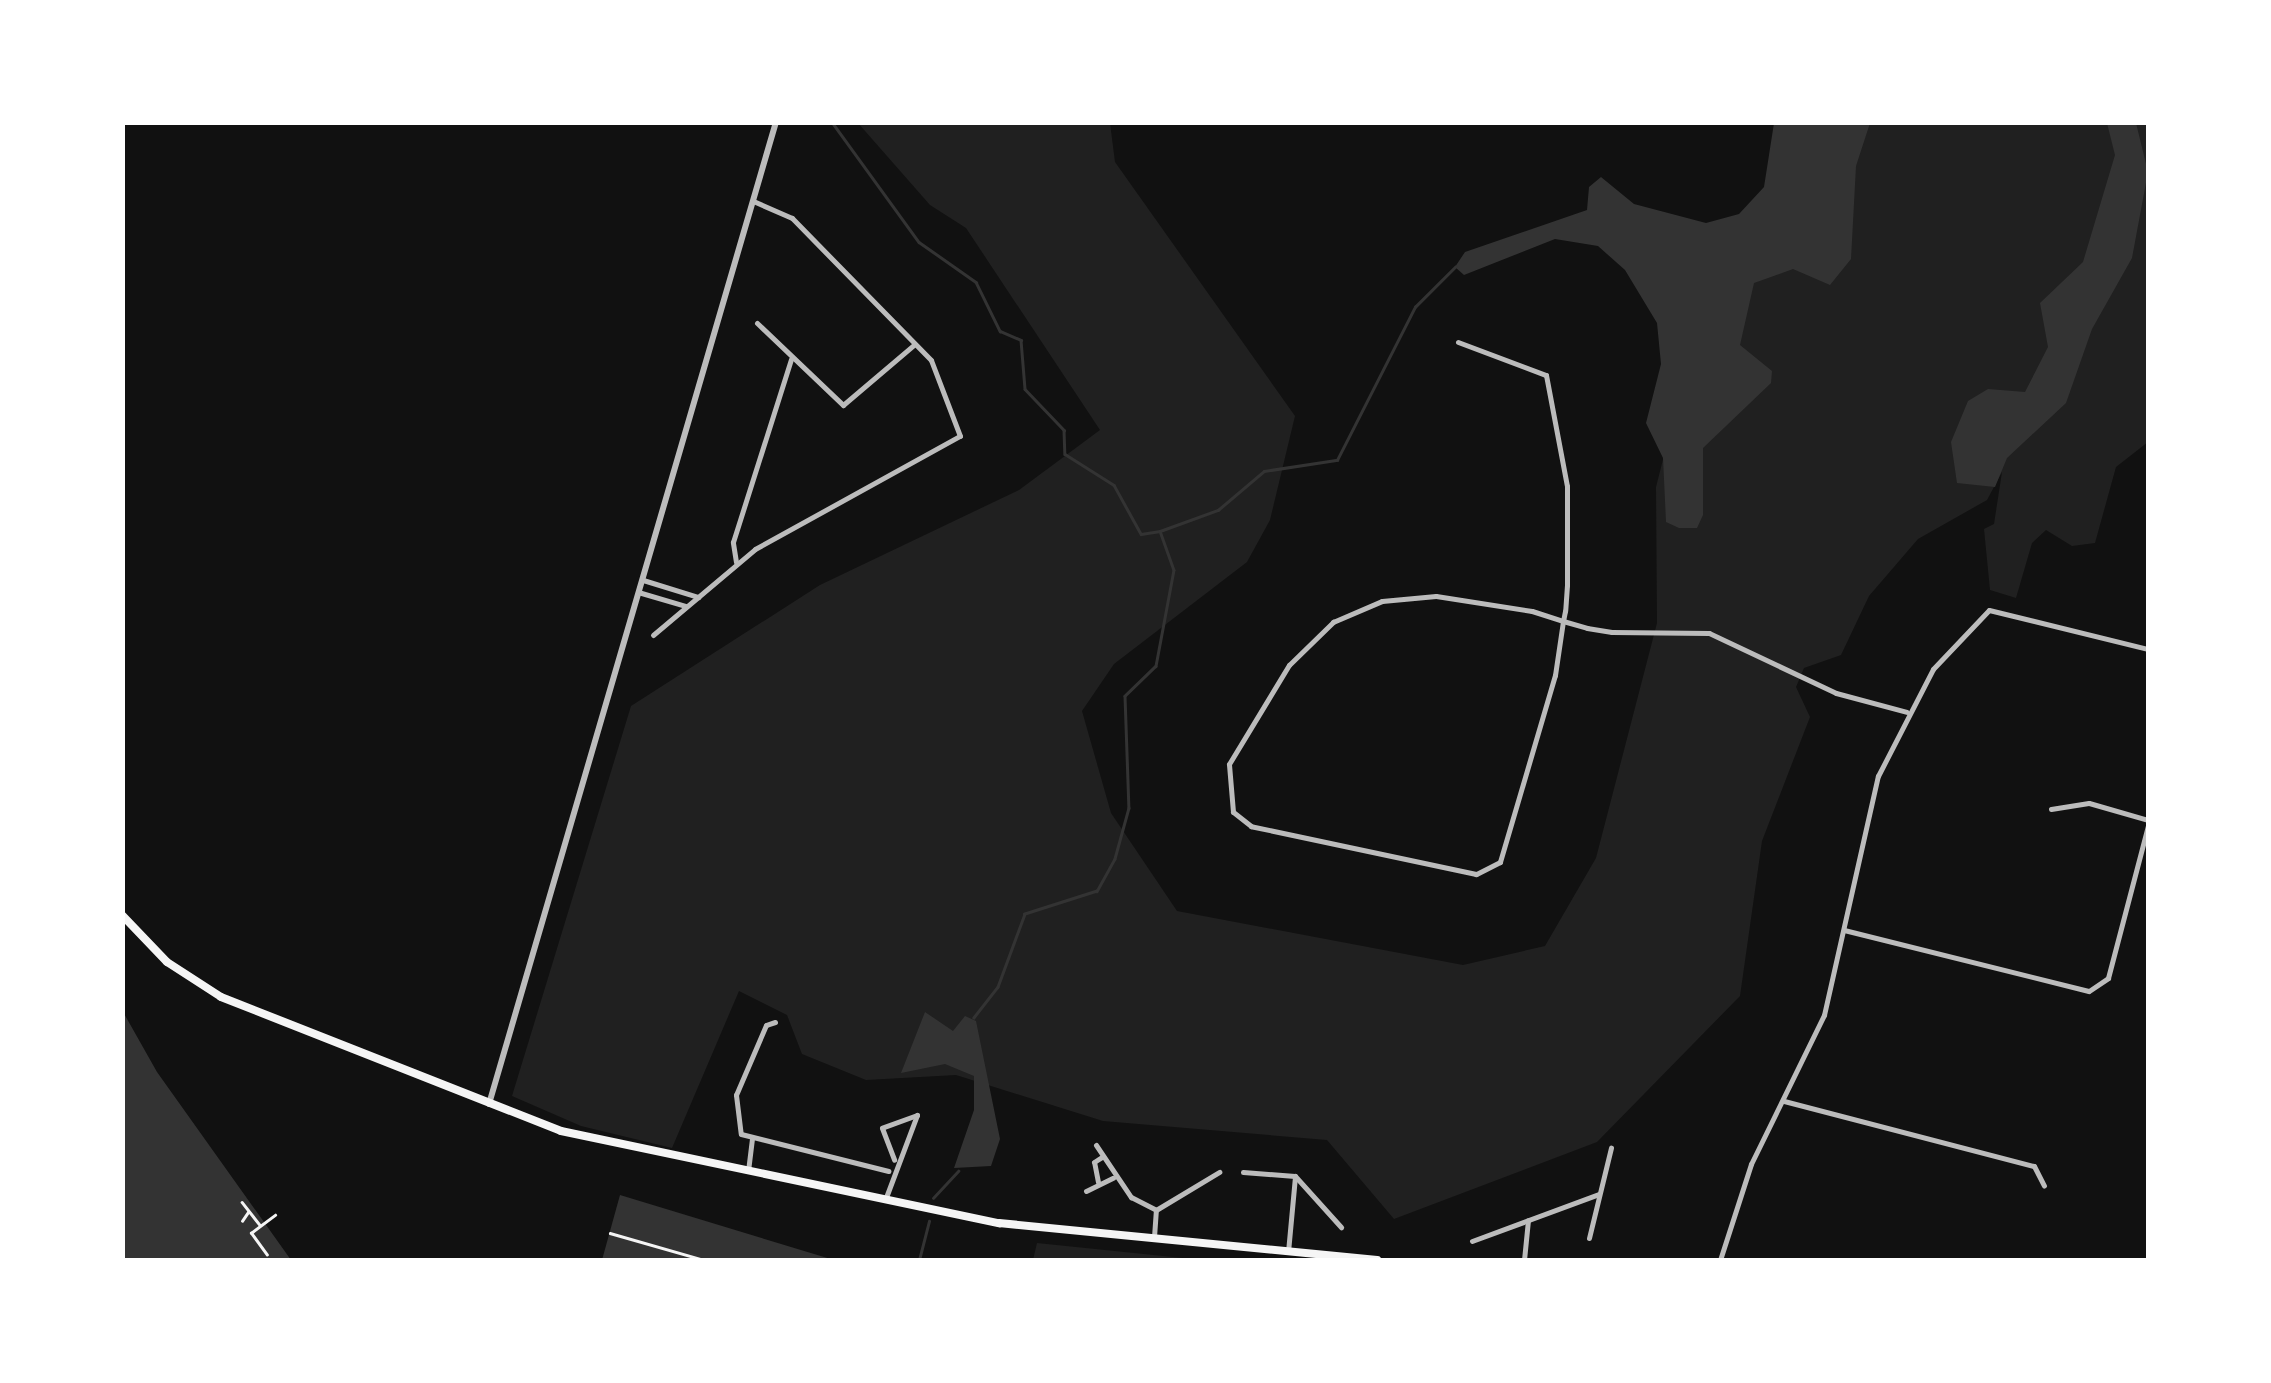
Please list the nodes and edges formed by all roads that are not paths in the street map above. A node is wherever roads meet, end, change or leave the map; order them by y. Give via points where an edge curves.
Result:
1 (776, 122) edge
2 (752, 201) junction
3 (757, 323) dead end
4 (1458, 342) dead end
5 (914, 344) junction
6 (792, 359) junction
7 (736, 562) junction
8 (642, 580) junction
9 (638, 592) junction
10 (698, 597) junction
11 (686, 606) junction
12 (1563, 621) junction
13 (653, 635) dead end
14 (2148, 649) edge
15 (1907, 712) junction
16 (2051, 809) dead end
17 (2148, 823) edge
18 (122, 915) edge
19 (1844, 930) junction
20 (775, 1022) dead end
21 (1784, 1101) junction
22 (489, 1105) junction
23 (752, 1140) junction
24 (1096, 1145) dead end
25 (1610, 1148) dead end
26 (1102, 1157) junction
27 (894, 1160) junction
28 (748, 1171) junction
29 (888, 1171) junction
30 (1219, 1172) dead end
31 (1243, 1172) dead end
32 (1295, 1176) junction
33 (1114, 1178) junction
34 (1098, 1182) junction
35 (2044, 1186) dead end
36 (1086, 1191) dead end
37 (1599, 1194) junction
38 (885, 1200) junction
39 (1156, 1210) junction
40 (1528, 1220) junction
41 (1341, 1228) dead end
42 (1589, 1238) dead end
43 (1154, 1239) junction
44 (1472, 1241) dead end
45 (1288, 1252) junction
46 (1377, 1260) edge
47 (1524, 1260) edge
48 (1720, 1260) edge

1 - 2 street
2 - 5 street via 792,218
2 - 8 street
3 - 6 street
4 - 12 street via 1529,362 1555,392 1568,504
5 - 6 street via 848,405
5 - 7 street via 940,376 959,422 956,443
6 - 7 street via 733,542
7 - 10 street
8 - 9 street
8 - 10 street
9 - 11 street
9 - 22 street
10 - 11 street
11 - 13 street
12 - 12 street via 1436,596 1382,600 1333,622 1289,665 1229,764 1233,812 1251,826 1476,874 1500,862
12 - 15 street via 1727,637 1836,693
14 - 15 street via 1989,610 1941,658
15 - 19 street via 1873,792
16 - 17 street via 2089,802
17 - 19 street via 2108,978 2089,991
18 - 22 main road via 167,962 221,997
19 - 21 street via 1824,1015
20 - 23 street via 766,1024 736,1095 734,1118
21 - 35 street via 2034,1166
21 - 48 street
22 - 28 main road
23 - 28 street
23 - 29 street
24 - 26 street
25 - 37 street
26 - 33 street
26 - 34 street via 1094,1162
27 - 27 street via 882,1128 917,1116 921,1119
27 - 29 street
28 - 38 main road
29 - 38 street
30 - 39 street
31 - 32 street
32 - 41 street
32 - 45 street
33 - 34 street
33 - 39 street
34 - 36 street
37 - 40 street
37 - 42 street
38 - 43 main road
39 - 43 street
40 - 44 street
40 - 47 street
43 - 45 main road
45 - 46 main road

